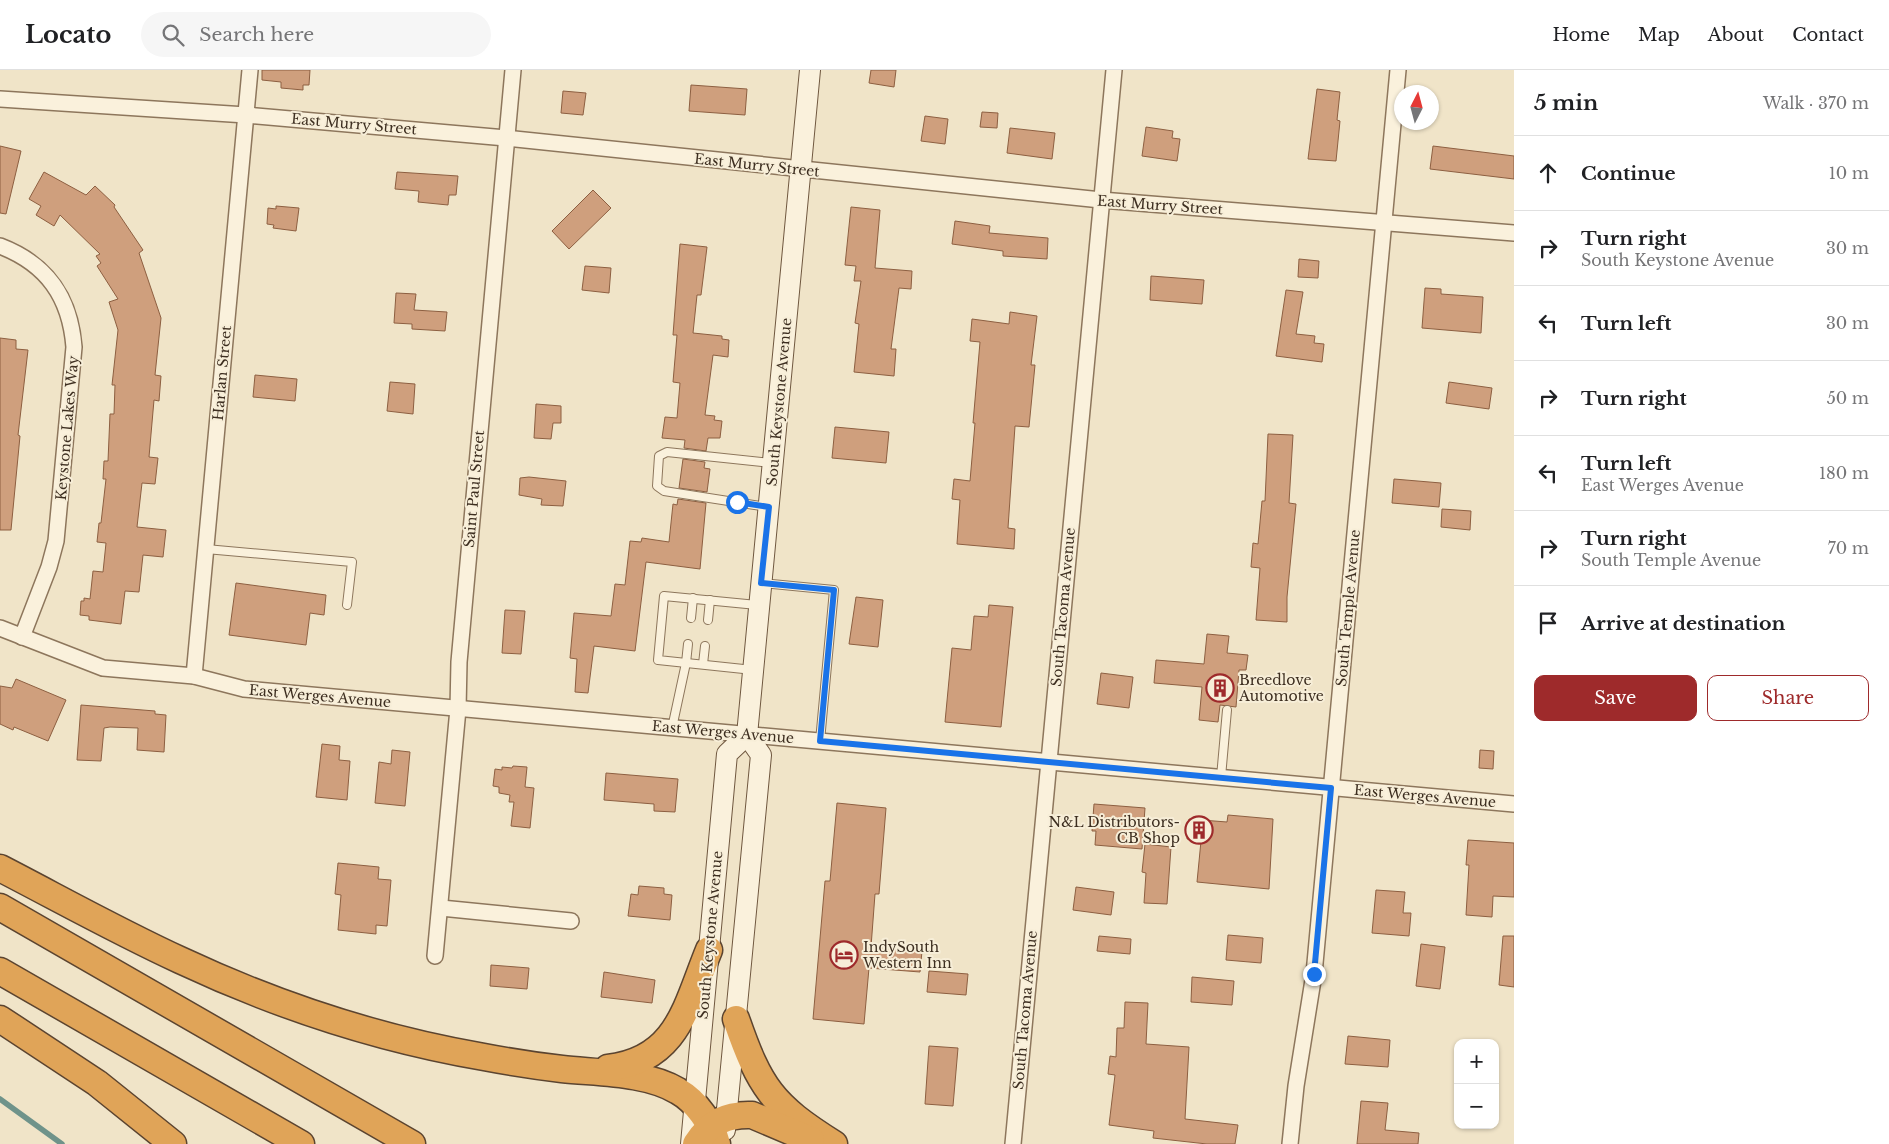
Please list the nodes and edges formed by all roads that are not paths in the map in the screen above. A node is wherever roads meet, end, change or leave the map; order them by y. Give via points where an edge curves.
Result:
1 (250, 70) edge
2 (513, 70) edge
3 (810, 70) edge
4 (1114, 70) edge
5 (1398, 70) edge
6 (0, 99) edge
7 (246, 115) junction
8 (506, 138) junction
9 (800, 170) junction
10 (1101, 200) junction
11 (1384, 222) junction
12 (1514, 233) edge
13 (0, 246) edge
14 (773, 463) junction
15 (769, 507) junction
16 (206, 549) junction
17 (761, 583) junction
18 (693, 598) junction
19 (710, 600) junction
20 (347, 605) dead end
21 (759, 605) junction
22 (691, 618) dead end
23 (708, 620) dead end
24 (0, 628) edge
25 (22, 637) junction
26 (688, 644) dead end
27 (705, 646) dead end
28 (686, 663) junction
29 (703, 664) junction
30 (753, 670) junction
31 (194, 676) junction
32 (458, 709) junction
33 (1227, 710) dead end
34 (672, 728) junction
35 (747, 735) junction
36 (820, 741) junction
37 (1048, 761) junction
38 (1221, 777) junction
39 (1331, 788) junction
40 (1514, 804) edge
41 (0, 868) edge
42 (0, 907) edge
43 (441, 908) junction
44 (571, 921) dead end
45 (709, 950) junction
46 (435, 956) dead end
47 (0, 971) edge
48 (0, 1019) edge
49 (736, 1019) junction
50 (586, 1071) junction
51 (694, 1106) junction
52 (715, 1135) edge
53 (173, 1144) edge
54 (301, 1144) edge
55 (412, 1144) edge
56 (691, 1144) edge
57 (828, 1144) edge
58 (834, 1144) edge
59 (1013, 1144) edge
60 (1290, 1144) edge

1 - 7 street, Harlan Street
2 - 8 street, Saint Paul Street
3 - 9 main road, South Keystone Avenue
4 - 10 street, South Tacoma Avenue
5 - 11 street, South Temple Avenue
6 - 7 street, East Murry Street
7 - 8 street, East Murry Street
7 - 16 street, Harlan Street
8 - 9 street, East Murry Street
8 - 32 street, Saint Paul Street via 459,662
9 - 10 street, East Murry Street
9 - 14 main road, South Keystone Avenue
10 - 11 street, East Murry Street
10 - 37 street, South Tacoma Avenue
11 - 12 street, East Murry Street
11 - 39 street, South Temple Avenue
13 - 25 street, Keystone Lakes Way via 38,267 60,293 70,315 74,347 56,541
14 - 15 main road, South Keystone Avenue
14 - 15 lane via 668,452 659,456 658,461 657,486 664,491
15 - 17 main road, South Keystone Avenue
16 - 20 lane via 352,562
16 - 31 street, Harlan Street
17 - 21 main road, South Keystone Avenue
17 - 36 lane via 834,590
18 - 19 lane
18 - 22 lane
18 - 28 lane via 664,596 658,660
19 - 21 lane
19 - 23 lane
21 - 30 main road, South Keystone Avenue
24 - 25 street, East Werges Avenue
25 - 31 street, East Werges Avenue via 103,668
26 - 28 lane
27 - 29 lane
28 - 29 lane
28 - 34 lane
29 - 30 lane
30 - 35 main road, South Keystone Avenue
31 - 32 street, East Werges Avenue via 244,689
32 - 34 street, East Werges Avenue
32 - 43 street, Saint Paul Street
33 - 38 lane
34 - 35 street, East Werges Avenue
35 - 36 street, East Werges Avenue
35 - 45 main road, South Keystone Avenue via 727,754
35 - 49 main road via 761,755
36 - 37 street, East Werges Avenue
37 - 38 street, East Werges Avenue
37 - 59 street, South Tacoma Avenue
38 - 39 street, East Werges Avenue
39 - 40 street, East Werges Avenue
39 - 60 street, South Temple Avenue via 1314,974
41 - 50 highway via 179,960 306,1011 465,1054
42 - 55 highway
43 - 44 street
43 - 46 street, Saint Paul Street
45 - 50 highway via 670,1039 648,1057 636,1062
45 - 51 main road, South Keystone Avenue
47 - 54 highway
48 - 53 highway via 97,1084
49 - 52 main road
49 - 58 highway via 752,1062 769,1093 805,1126
50 - 51 highway via 658,1083 678,1090
51 - 52 highway
51 - 56 main road, South Keystone Avenue
52 - 57 highway via 752,1116 802,1138

